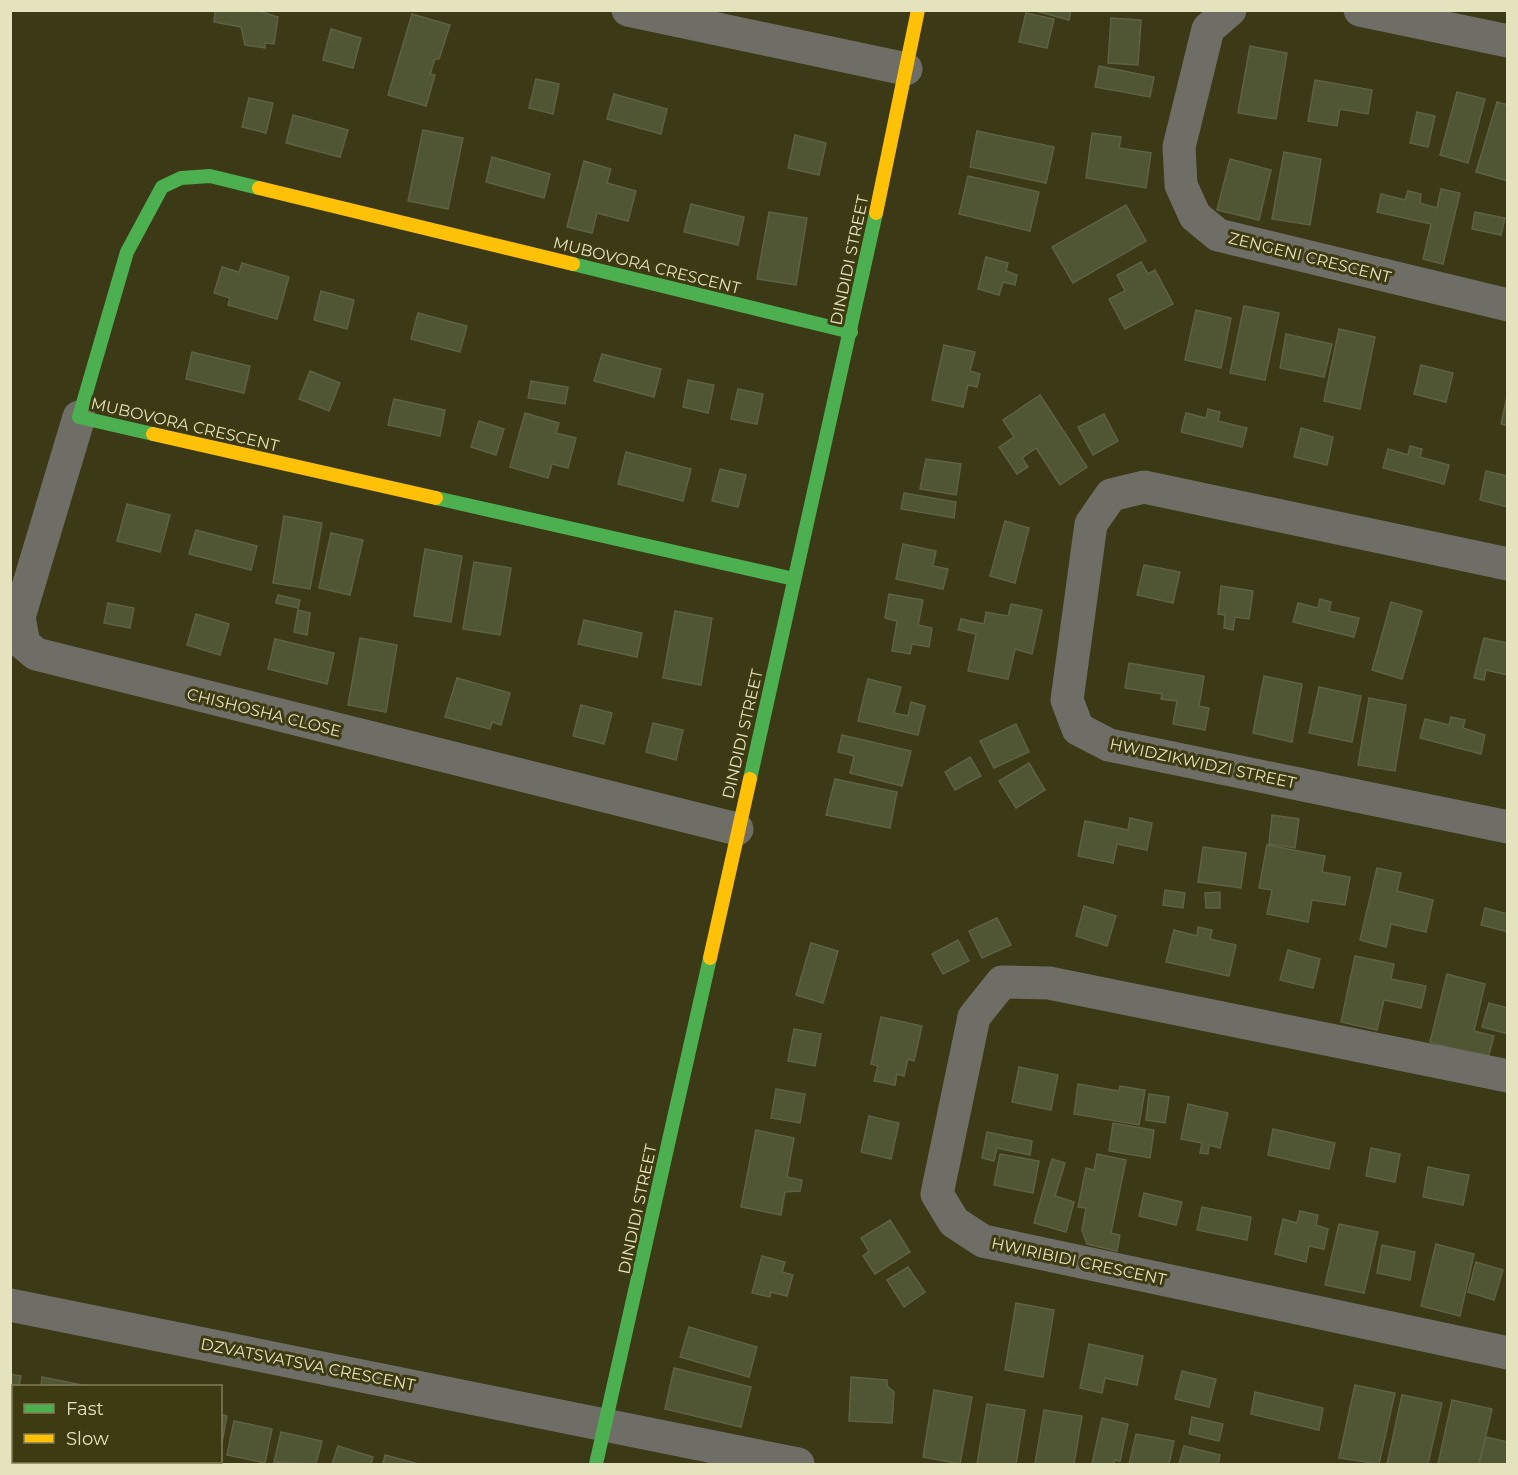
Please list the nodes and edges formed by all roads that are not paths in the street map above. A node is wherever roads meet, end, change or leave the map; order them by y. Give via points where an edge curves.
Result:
1 (628, 10) edge
2 (918, 10) edge
3 (1230, 10) edge
4 (1360, 10) edge
5 (1508, 41) edge
6 (906, 69) junction
7 (1508, 305) edge
8 (851, 333) junction
9 (79, 417) junction
10 (1508, 564) edge
11 (794, 579) junction
12 (1508, 827) edge
13 (737, 829) junction
14 (1508, 1076) edge
15 (10, 1305) edge
16 (1508, 1353) edge
17 (606, 1424) junction
18 (596, 1464) edge
19 (798, 1464) edge

1 - 6 street
2 - 6 street, DINDIDI STREET
3 - 7 street, ZENGENI CRESCENT via 1208,29 1179,147 1182,185 1195,216 1218,235
4 - 5 street
6 - 8 street, DINDIDI STREET
8 - 9 street, MUBOVORA CRESCENT via 210,176 181,178 162,187 128,252
8 - 11 street, DINDIDI STREET
9 - 11 street, MUBOVORA CRESCENT
9 - 13 street, CHISHOSHA CLOSE via 19,617 24,644 36,654
10 - 12 street, HWIDZIKWIDZI STREET via 1144,487 1111,495 1091,524 1067,700 1078,729 1109,745
11 - 13 street, DINDIDI STREET
13 - 17 street, DINDIDI STREET
14 - 16 street, HWIRIBIDI CRESCENT via 1049,983 1002,982 974,1017 937,1194 954,1222 983,1241
15 - 17 street, DZVATSVATSVA CRESCENT
17 - 18 street, DINDIDI STREET
17 - 19 street, DZVATSVATSVA CRESCENT

